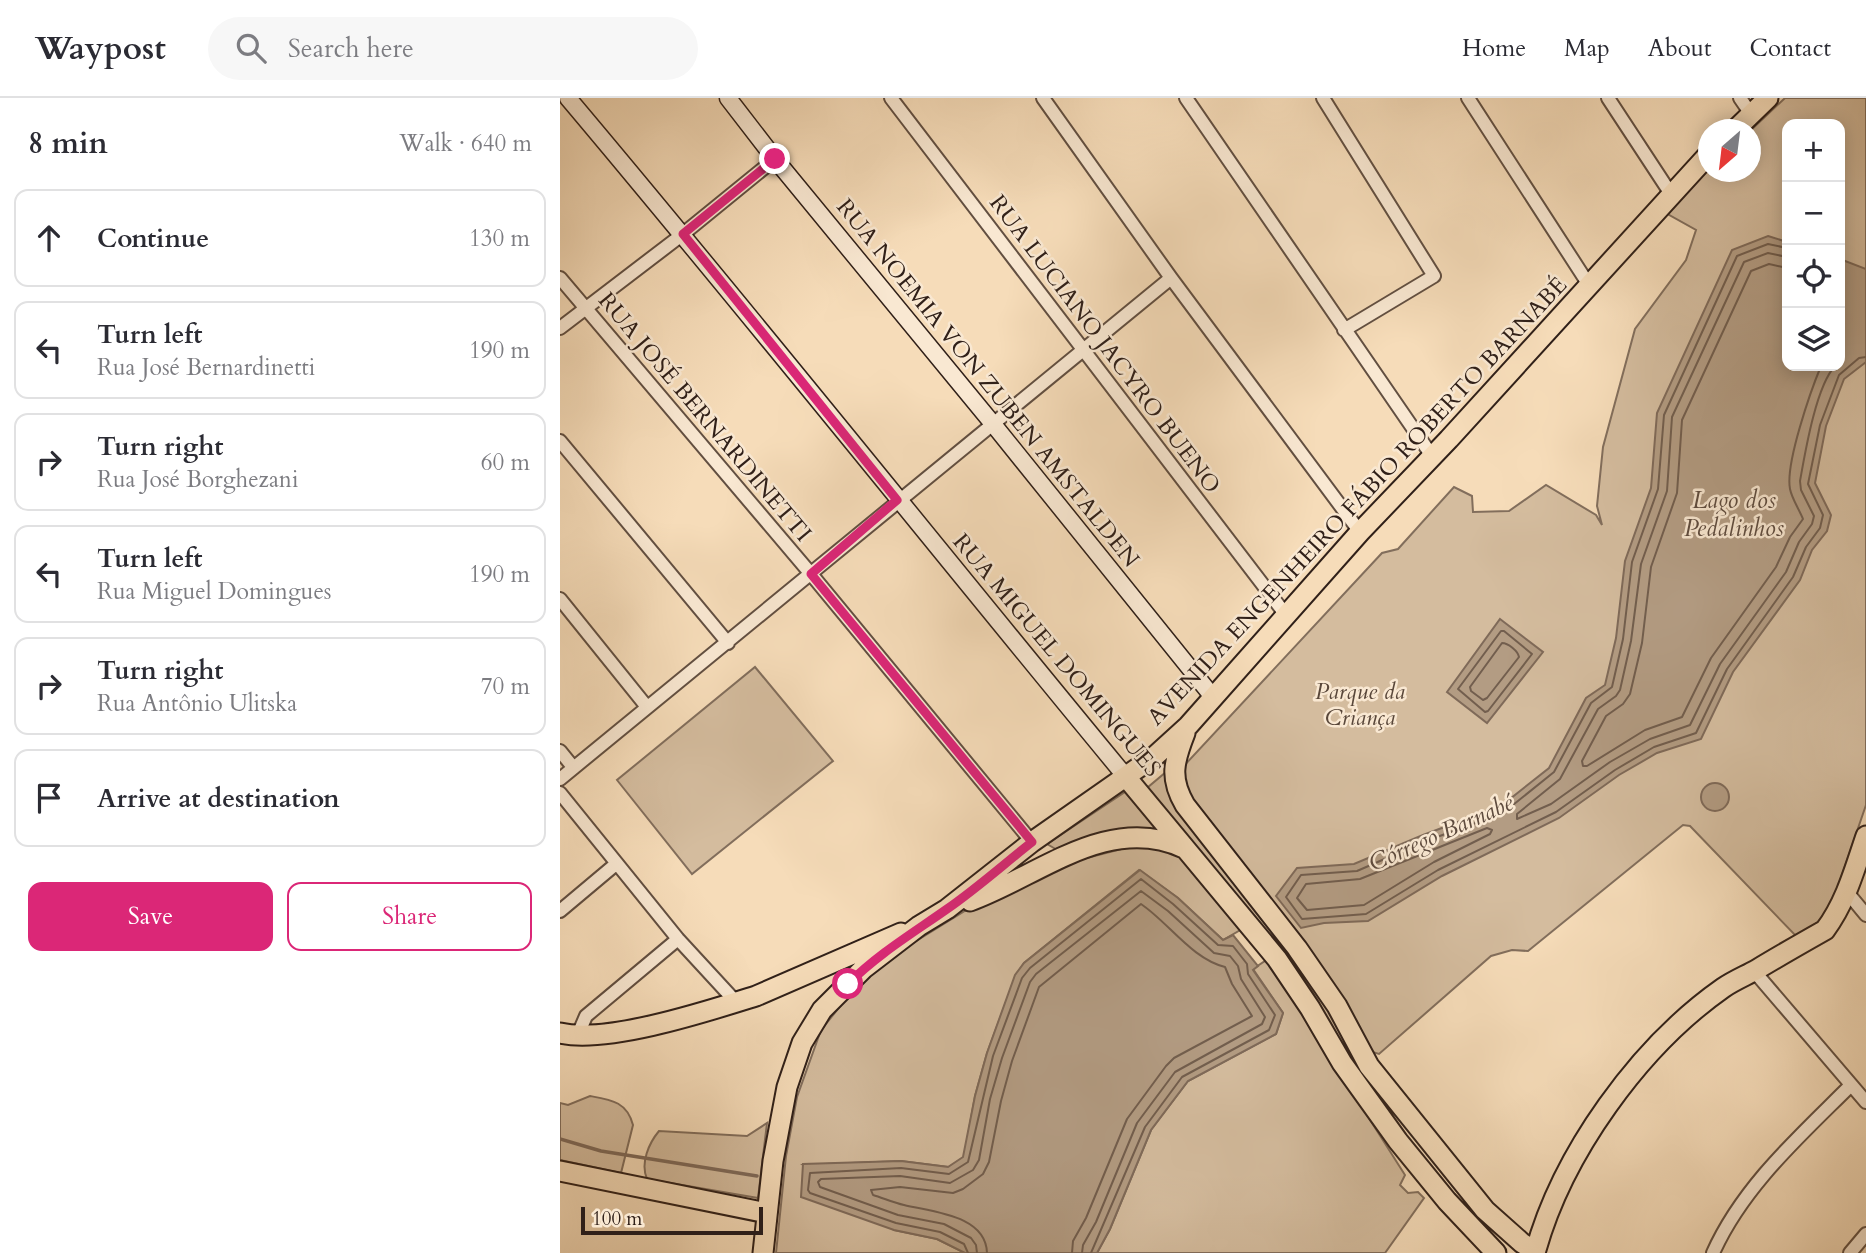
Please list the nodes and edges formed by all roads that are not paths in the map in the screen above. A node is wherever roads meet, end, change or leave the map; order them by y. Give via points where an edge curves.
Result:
1 (568, 98) edge
2 (728, 98) edge
3 (891, 98) edge
4 (1186, 98) edge
5 (1322, 98) edge
6 (1468, 98) edge
7 (1608, 98) edge
8 (1768, 98) edge
9 (1046, 99) edge
10 (1745, 106) edge
11 (775, 159) junction
12 (1698, 166) edge
13 (1671, 194) junction
14 (683, 234) junction
15 (560, 278) edge
16 (1171, 278) junction
17 (1589, 285) junction
18 (584, 309) junction
19 (560, 328) edge
20 (1344, 330) junction
21 (1082, 350) junction
22 (993, 424) junction
23 (560, 441) edge
24 (1433, 456) junction
25 (897, 500) junction
26 (1360, 532) junction
27 (811, 574) junction
28 (560, 599) edge
29 (1286, 615) junction
30 (728, 643) junction
31 (1213, 697) junction
32 (647, 707) junction
33 (1188, 726) junction
34 (560, 751) edge
35 (573, 767) junction
36 (1126, 777) junction
37 (560, 779) edge
38 (560, 793) edge
39 (1866, 836) edge
40 (1032, 842) junction
41 (1185, 848) junction
42 (616, 864) junction
43 (1846, 892) junction
44 (947, 909) junction
45 (560, 911) edge
46 (1866, 915) edge
47 (919, 926) junction
48 (678, 939) junction
49 (1754, 971) junction
50 (736, 1002) junction
51 (568, 1035) edge
52 (1851, 1085) junction
53 (1866, 1102) edge
54 (560, 1171) edge
55 (767, 1213) junction
56 (1866, 1234) edge
57 (1537, 1252) edge
58 (763, 1253) edge
59 (1496, 1253) edge
60 (1713, 1253) edge
61 (1850, 1253) edge

1 - 14 main road, RUA MIGUEL DOMINGUES
2 - 11 main road, RUA NOEMIA VON ZUBEN AMSTALDEN
3 - 21 street, RUA LUCIANO JACYRO BUENO
4 - 20 street
5 - 20 street via 1434,276
6 - 17 street
7 - 13 street
8 - 10 main road
9 - 16 street
11 - 14 street
11 - 22 main road, RUA NOEMIA VON ZUBEN AMSTALDEN
12 - 13 main road, AVENIDA ENGENHEIRO FÁBIO ROBERTO BARNABÉ
13 - 17 main road, AVENIDA ENGENHEIRO FÁBIO ROBERTO BARNABÉ
14 - 18 street
14 - 25 main road, RUA MIGUEL DOMINGUES
15 - 18 street, RUA JOSÉ BERNARDINETTI
16 - 21 street
16 - 26 street
17 - 24 main road, AVENIDA ENGENHEIRO FÁBIO ROBERTO BARNABÉ
18 - 19 street
18 - 27 street, RUA JOSÉ BERNARDINETTI
20 - 24 street
21 - 22 street
21 - 29 street, RUA LUCIANO JACYRO BUENO
22 - 25 street
22 - 31 main road, RUA NOEMIA VON ZUBEN AMSTALDEN
23 - 30 street
24 - 26 main road, AVENIDA ENGENHEIRO FÁBIO ROBERTO BARNABÉ
25 - 27 street
25 - 36 main road, RUA MIGUEL DOMINGUES
26 - 29 main road, AVENIDA ENGENHEIRO FÁBIO ROBERTO BARNABÉ
27 - 30 street
27 - 40 street, RUA JOSÉ BERNARDINETTI
28 - 32 street
29 - 31 main road, AVENIDA ENGENHEIRO FÁBIO ROBERTO BARNABÉ
30 - 32 street
31 - 33 main road, AVENIDA ENGENHEIRO FÁBIO ROBERTO BARNABÉ
32 - 35 street
33 - 36 main road, AVENIDA ENGENHEIRO FÁBIO ROBERTO BARNABÉ
33 - 57 main road, RUA MIGUEL DOMINGUES via 1175,759 1175,782 1185,805 1297,948 1337,1006 1369,1066 1485,1210
34 - 35 street
35 - 37 street
36 - 40 main road, AVENIDA ENGENHEIRO FÁBIO ROBERTO BARNABÉ
36 - 41 main road, RUA MIGUEL DOMINGUES
38 - 42 street
39 - 43 main road
40 - 44 main road, AVENIDA ENGENHEIRO FÁBIO ROBERTO BARNABÉ
41 - 44 main road via 1150,837 1093,845
41 - 59 main road, RUA MIGUEL DOMINGUES via 1277,959 1398,1141
42 - 45 street
42 - 48 street
43 - 46 street
43 - 49 main road via 1825,930
44 - 47 main road, AVENIDA ENGENHEIRO FÁBIO ROBERTO BARNABÉ
47 - 50 main road
47 - 55 main road, AVENIDA ENGENHEIRO FÁBIO ROBERTO BARNABÉ via 863,969 821,1010 802,1044 787,1087
48 - 50 street
48 - 51 street
49 - 52 street
49 - 57 main road via 1725,986 1675,1027 1636,1070 1570,1168 1543,1222
50 - 51 main road via 638,1028
52 - 53 street
52 - 60 street via 1762,1176
54 - 55 main road
55 - 58 main road, AVENIDA ENGENHEIRO FÁBIO ROBERTO BARNABÉ
56 - 61 street

